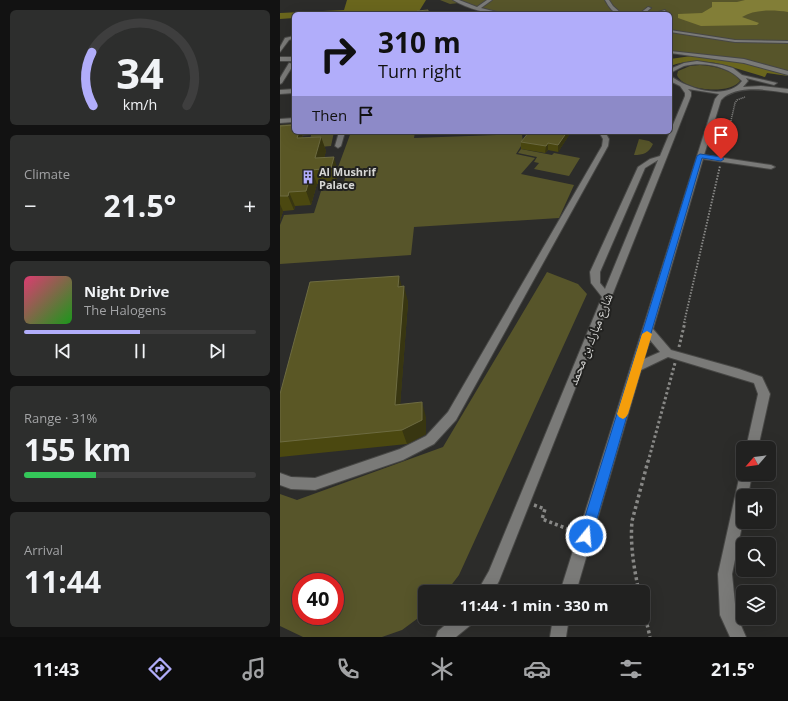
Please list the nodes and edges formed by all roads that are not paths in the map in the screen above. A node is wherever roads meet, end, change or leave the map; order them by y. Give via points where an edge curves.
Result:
1 (455, 0) edge
2 (490, 0) edge
3 (607, 0) edge
4 (649, 8) dead end
5 (477, 9) junction
6 (493, 12) edge
7 (617, 12) edge
8 (644, 12) edge
9 (672, 31) edge
10 (292, 34) edge
11 (282, 36) dead end
12 (292, 38) edge
13 (788, 42) edge
14 (280, 51) edge
15 (672, 52) edge
16 (280, 60) edge
17 (292, 62) edge
18 (292, 62) edge
19 (280, 64) edge
20 (292, 64) edge
21 (672, 70) edge
22 (788, 73) edge
23 (743, 76) junction
24 (672, 80) edge
25 (280, 84) edge
26 (292, 85) edge
27 (788, 85) edge
28 (682, 87) junction
29 (738, 89) junction
30 (292, 91) edge
31 (788, 91) edge
32 (280, 92) edge
33 (725, 92) junction
34 (292, 120) edge
35 (280, 121) edge
36 (341, 134) edge
37 (603, 134) edge
38 (338, 146) dead end
39 (700, 156) junction
40 (664, 157) junction
41 (771, 167) dead end
42 (607, 297) junction
43 (648, 331) junction
44 (672, 355) junction
45 (637, 367) junction
46 (754, 441) edge
47 (280, 479) edge
48 (745, 481) edge
49 (489, 585) edge
50 (570, 585) edge
51 (458, 625) edge
52 (560, 625) edge
53 (444, 637) edge
54 (558, 637) edge
55 (738, 637) edge

1 - 5 street
2 - 5 street
3 - 7 street
4 - 8 street
5 - 6 street
9 - 13 street via 728,40
10 - 11 street
12 - 14 street via 287,39
15 - 22 street via 744,61
16 - 17 street
18 - 19 street
20 - 25 street
21 - 23 street via 680,65 703,63 727,67
23 - 27 street
23 - 29 street via 744,85
24 - 28 street
25 - 26 street
28 - 33 street via 703,92
28 - 40 street, شارع مبارك بن محمد via 688,92 688,96
29 - 31 street
29 - 33 street
30 - 32 street
33 - 39 street via 718,99
34 - 35 street
36 - 38 street
37 - 47 street via 606,139 605,146 452,416 430,440 403,454 315,484 291,483
39 - 41 street
39 - 43 street
40 - 42 street, شارع مبارك بن محمد
40 - 42 street via 648,162 642,167 595,272 595,284
42 - 49 street, شارع مبارك بن محمد
43 - 44 street
43 - 45 street
44 - 45 street
44 - 46 street via 758,380 764,394
45 - 50 street
48 - 55 street via 725,574 728,615
51 - 53 street
52 - 54 street

